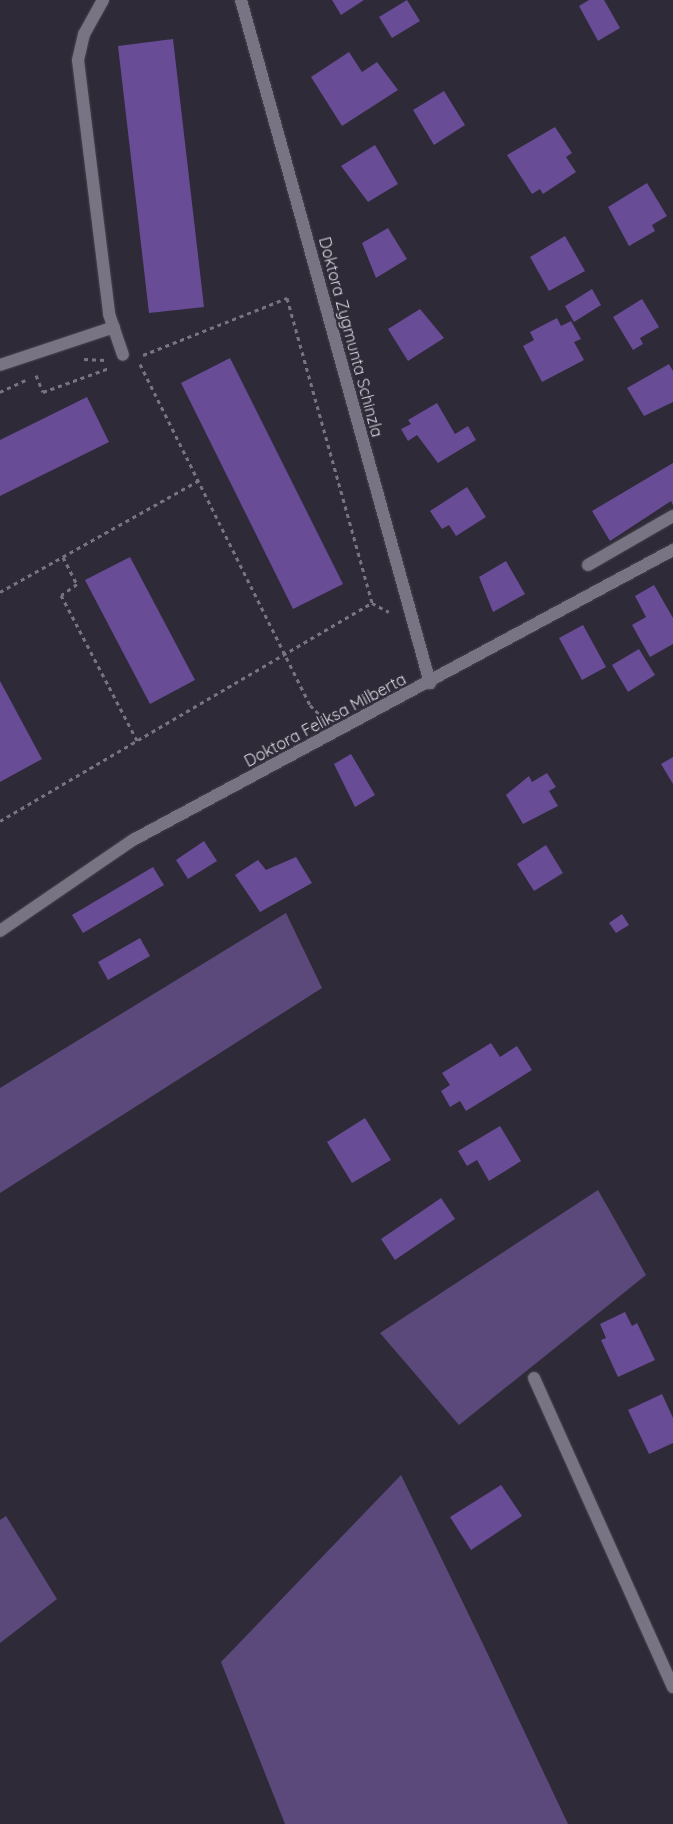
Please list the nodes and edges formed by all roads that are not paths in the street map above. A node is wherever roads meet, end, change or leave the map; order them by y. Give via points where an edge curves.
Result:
1 (103, 0) edge
2 (241, 0) edge
3 (114, 328) junction
4 (120, 360) road end
5 (0, 365) edge
6 (673, 516) edge
7 (673, 550) edge
8 (588, 565) dead end
9 (430, 683) junction
10 (0, 931) edge
11 (534, 1378) dead end
12 (673, 1687) edge

1 - 3 street via 84,34 78,60
2 - 9 street, Doktora Zygmunta Schinzla
3 - 4 street
3 - 5 street
6 - 8 street
7 - 9 street, Doktora Feliksa Milberta
9 - 10 street, Doktora Feliksa Milberta via 133,840
11 - 12 street

